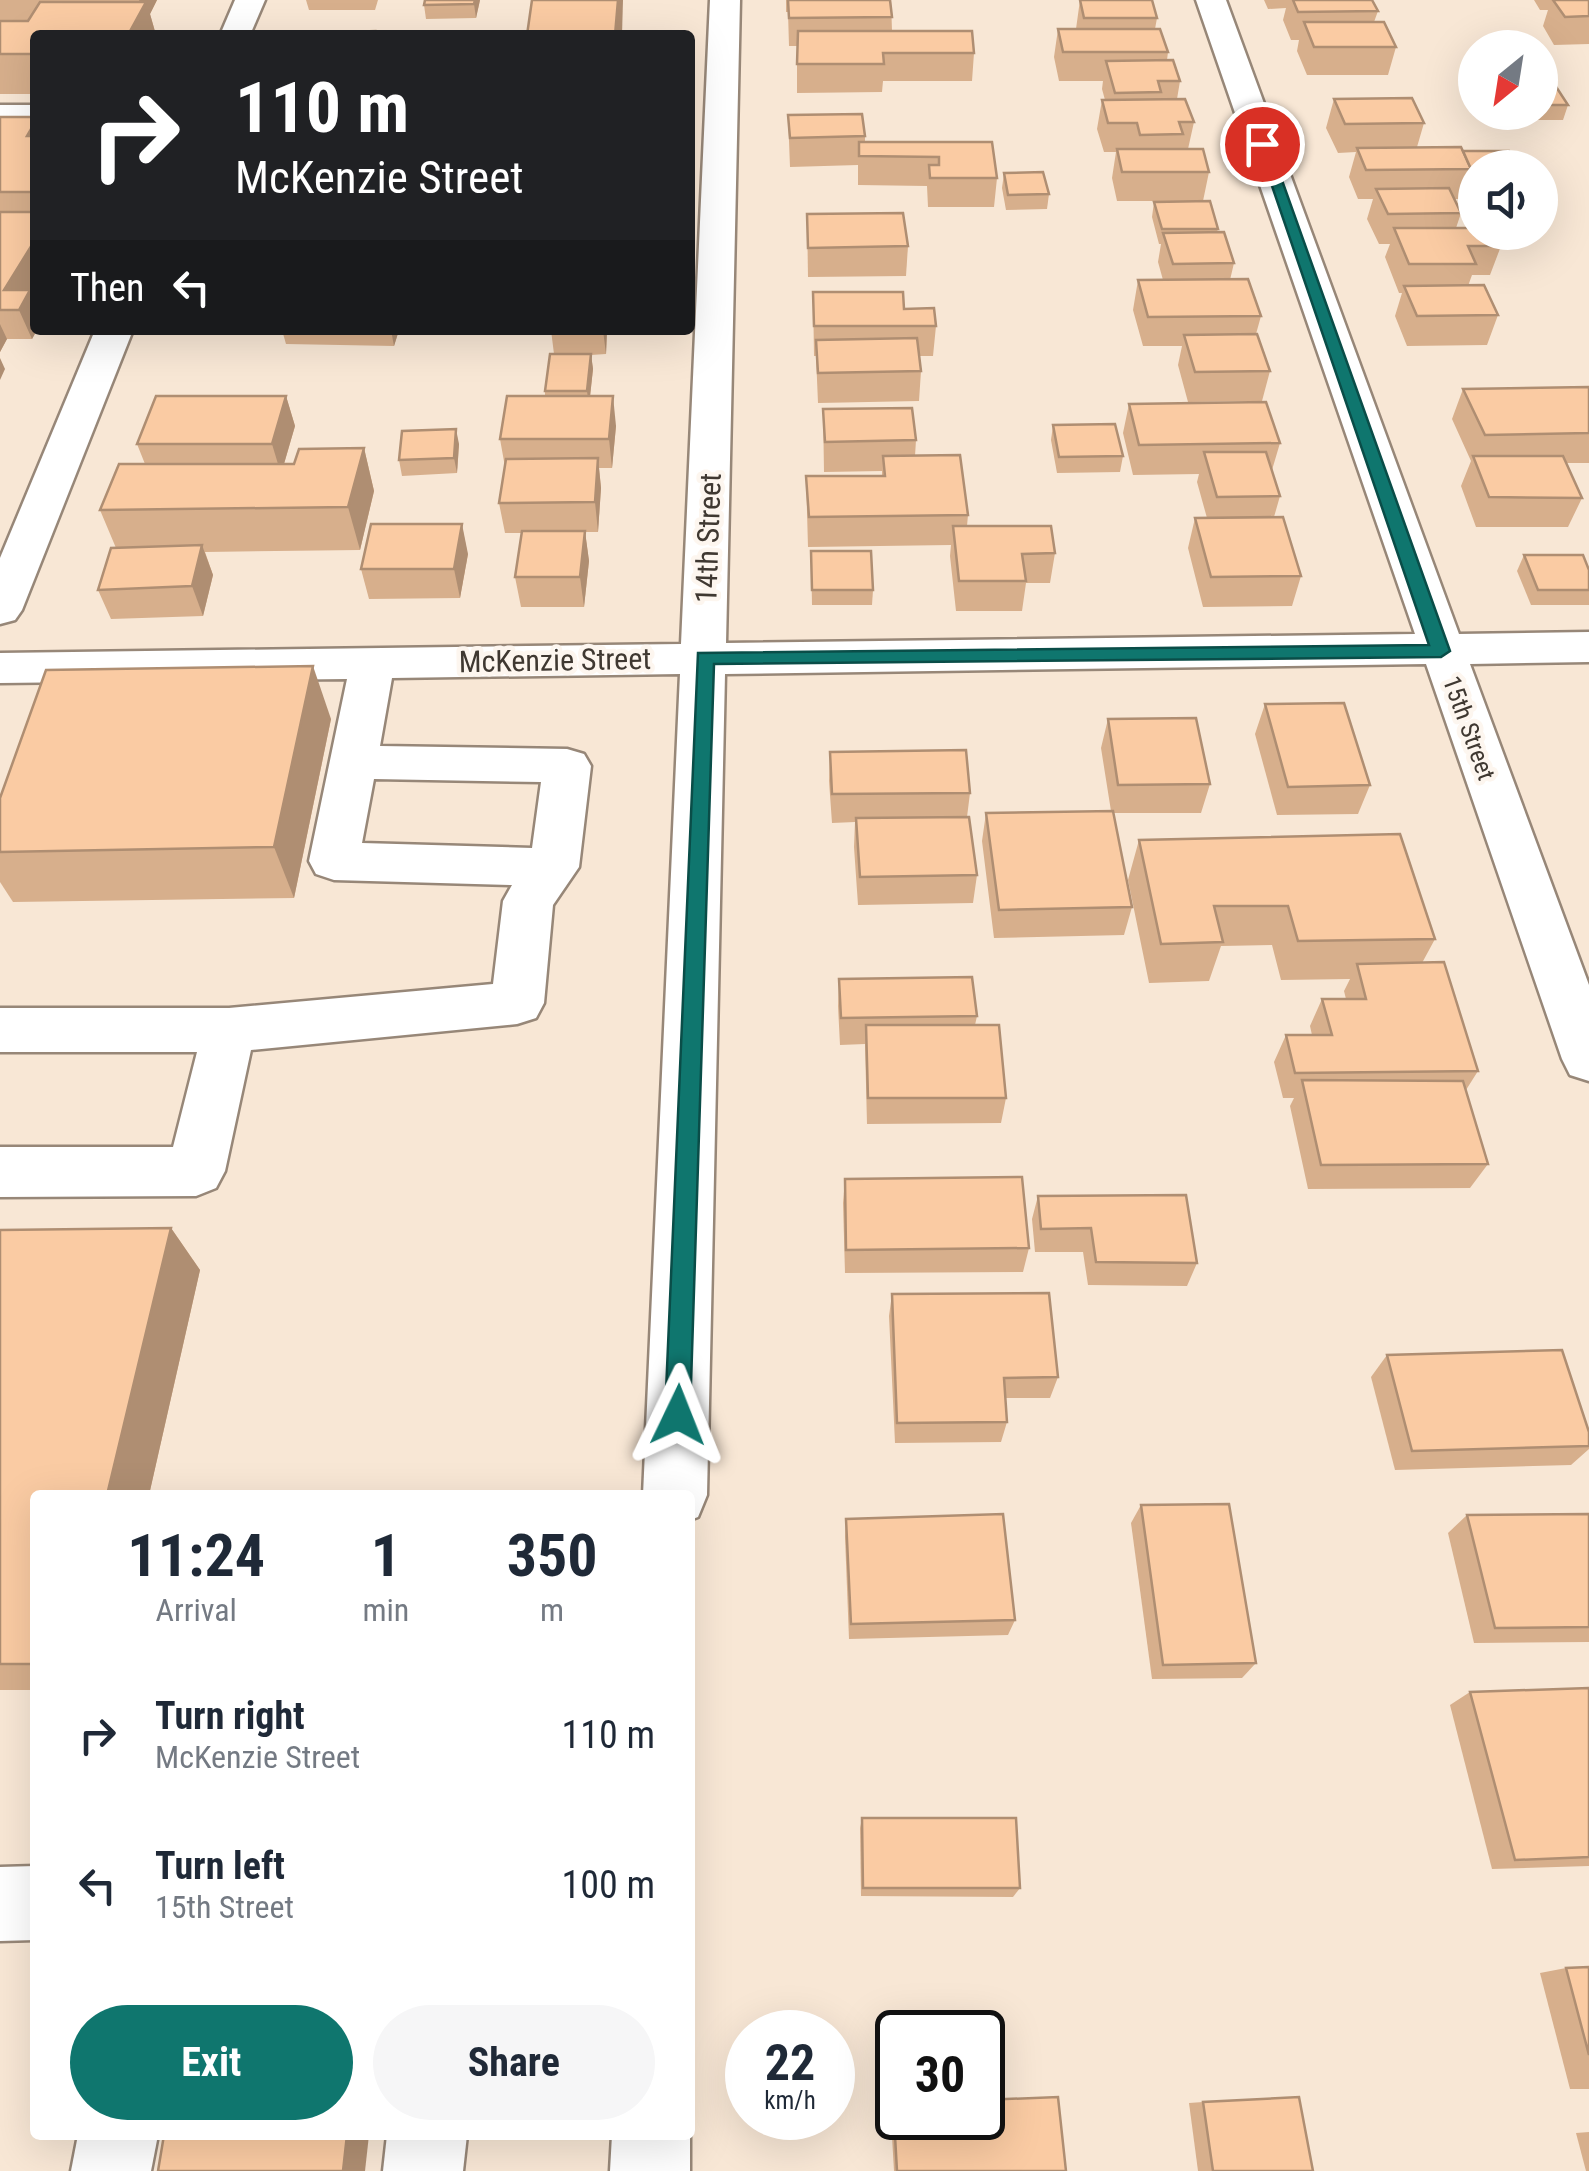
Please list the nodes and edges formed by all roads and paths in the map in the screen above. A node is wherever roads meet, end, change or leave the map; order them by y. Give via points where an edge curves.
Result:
1 (250, 0) edge
2 (725, 0) edge
3 (1211, 0) edge
4 (238, 30) edge
5 (0, 115) edge
6 (30, 115) edge
7 (112, 335) edge
8 (0, 610) edge
9 (1589, 648) edge
10 (1441, 651) junction
11 (704, 658) junction
12 (373, 662) junction
13 (0, 668) edge
14 (353, 762) junction
15 (554, 867) junction
16 (0, 1030) edge
17 (229, 1030) junction
18 (1589, 1059) edge
19 (0, 1172) edge
20 (674, 1490) edge
21 (30, 1902) edge
22 (0, 1904) edge
23 (117, 2140) edge
24 (426, 2140) edge
25 (652, 2140) edge
26 (111, 2171) edge
27 (423, 2171) edge
28 (650, 2171) edge

1 - 4 street
2 - 11 street, 14th Street
3 - 10 street, 15th Street
5 - 6 street
7 - 8 street
9 - 10 street, McKenzie Street
10 - 11 street, McKenzie Street
10 - 18 street, 15th Street
11 - 12 street, McKenzie Street
11 - 20 street, 14th Street
12 - 13 street, McKenzie Street
12 - 14 street
14 - 15 street via 567,766
14 - 15 street via 334,861
15 - 17 street via 528,901 516,1003
16 - 17 street
17 - 19 street via 196,1171
21 - 22 street
23 - 26 street
24 - 27 street
25 - 28 street

